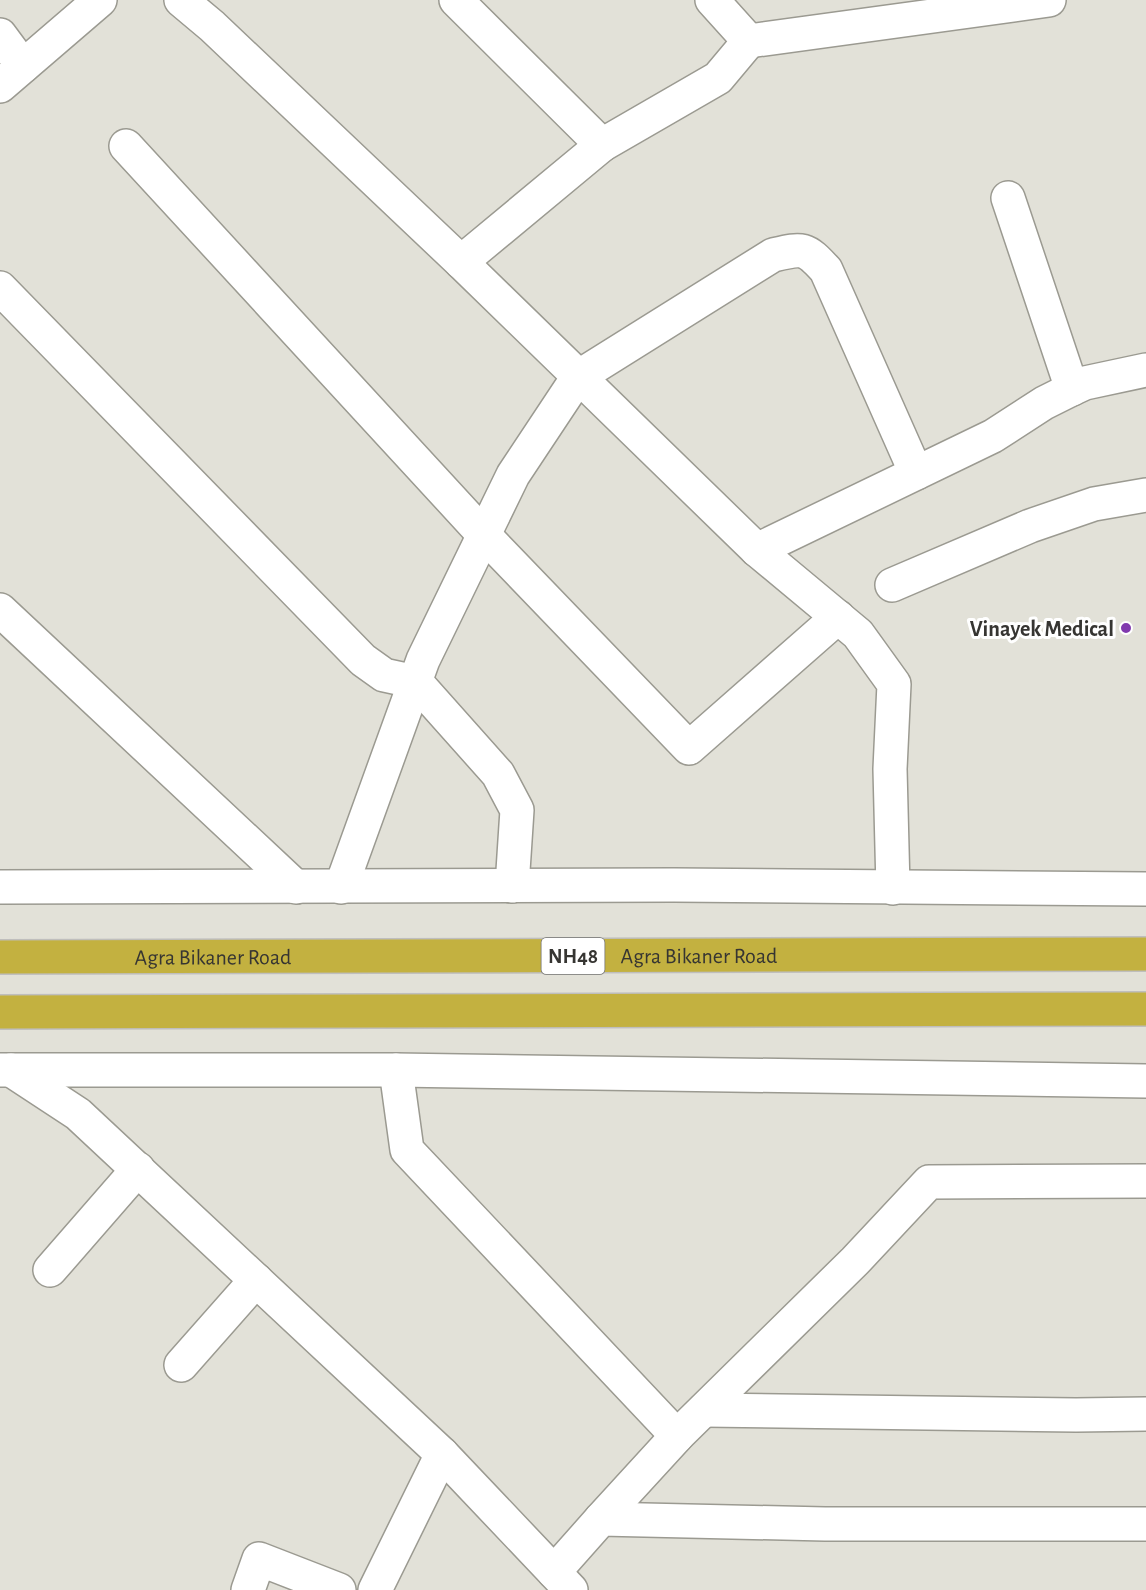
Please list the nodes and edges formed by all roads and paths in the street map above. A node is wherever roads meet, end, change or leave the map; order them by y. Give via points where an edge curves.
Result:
1 (100, 0) edge
2 (181, 0) edge
3 (456, 0) edge
4 (712, 0) edge
5 (1049, 0) edge
6 (0, 35) edge
7 (749, 41) junction
8 (12, 76) edge
9 (602, 145) junction
10 (126, 146) dead end
11 (1008, 198) dead end
12 (461, 262) junction
13 (0, 288) edge
14 (1146, 370) edge
15 (578, 377) junction
16 (1072, 389) junction
17 (916, 473) junction
18 (1146, 495) edge
19 (484, 535) junction
20 (758, 550) junction
21 (892, 585) dead end
22 (0, 610) edge
23 (838, 617) junction
24 (416, 682) junction
25 (512, 886) junction
26 (0, 887) edge
27 (296, 887) junction
28 (341, 887) junction
29 (893, 888) junction
30 (1146, 889) edge
31 (1146, 954) edge
32 (0, 957) edge
33 (1146, 1009) edge
34 (0, 1012) edge
35 (6, 1070) edge
36 (396, 1071) junction
37 (1146, 1082) edge
38 (138, 1169) junction
39 (1146, 1180) edge
40 (50, 1270) dead end
41 (256, 1281) junction
42 (181, 1365) dead end
43 (704, 1410) junction
44 (1146, 1414) edge
45 (677, 1437) junction
46 (442, 1454) junction
47 (601, 1519) junction
48 (1146, 1524) edge
49 (563, 1581) edge
50 (248, 1590) edge
51 (339, 1590) edge
52 (375, 1590) edge

1 - 8 street
2 - 12 street
3 - 9 street
4 - 7 street
5 - 7 street
6 - 8 street
7 - 9 street via 718,78
9 - 12 street
10 - 19 street
11 - 16 street
12 - 15 street
13 - 24 street via 363,660 384,675
14 - 16 street
15 - 17 street via 773,255 799,249 812,255 826,270
15 - 19 street via 513,476
15 - 20 street
16 - 17 street via 993,436
17 - 20 street
18 - 21 street via 1094,504 1030,526
19 - 23 street via 689,748
19 - 24 street
20 - 23 street
22 - 27 street
23 - 29 street via 858,634 894,684 890,769
24 - 25 street via 498,774 517,810
24 - 28 street
25 - 28 street
25 - 29 street
26 - 27 street
27 - 28 street
29 - 30 street
31 - 32 highway, Agra Bikaner Road / NH48
33 - 34 highway
35 - 36 street
35 - 38 street via 78,1114
36 - 37 street
36 - 45 street via 406,1150
38 - 40 street
38 - 41 street
39 - 43 street via 929,1182
41 - 42 street
41 - 46 street
43 - 44 street
43 - 45 street
45 - 47 street
46 - 49 street
46 - 52 street
47 - 48 street
47 - 49 street
50 - 51 street via 259,1559

